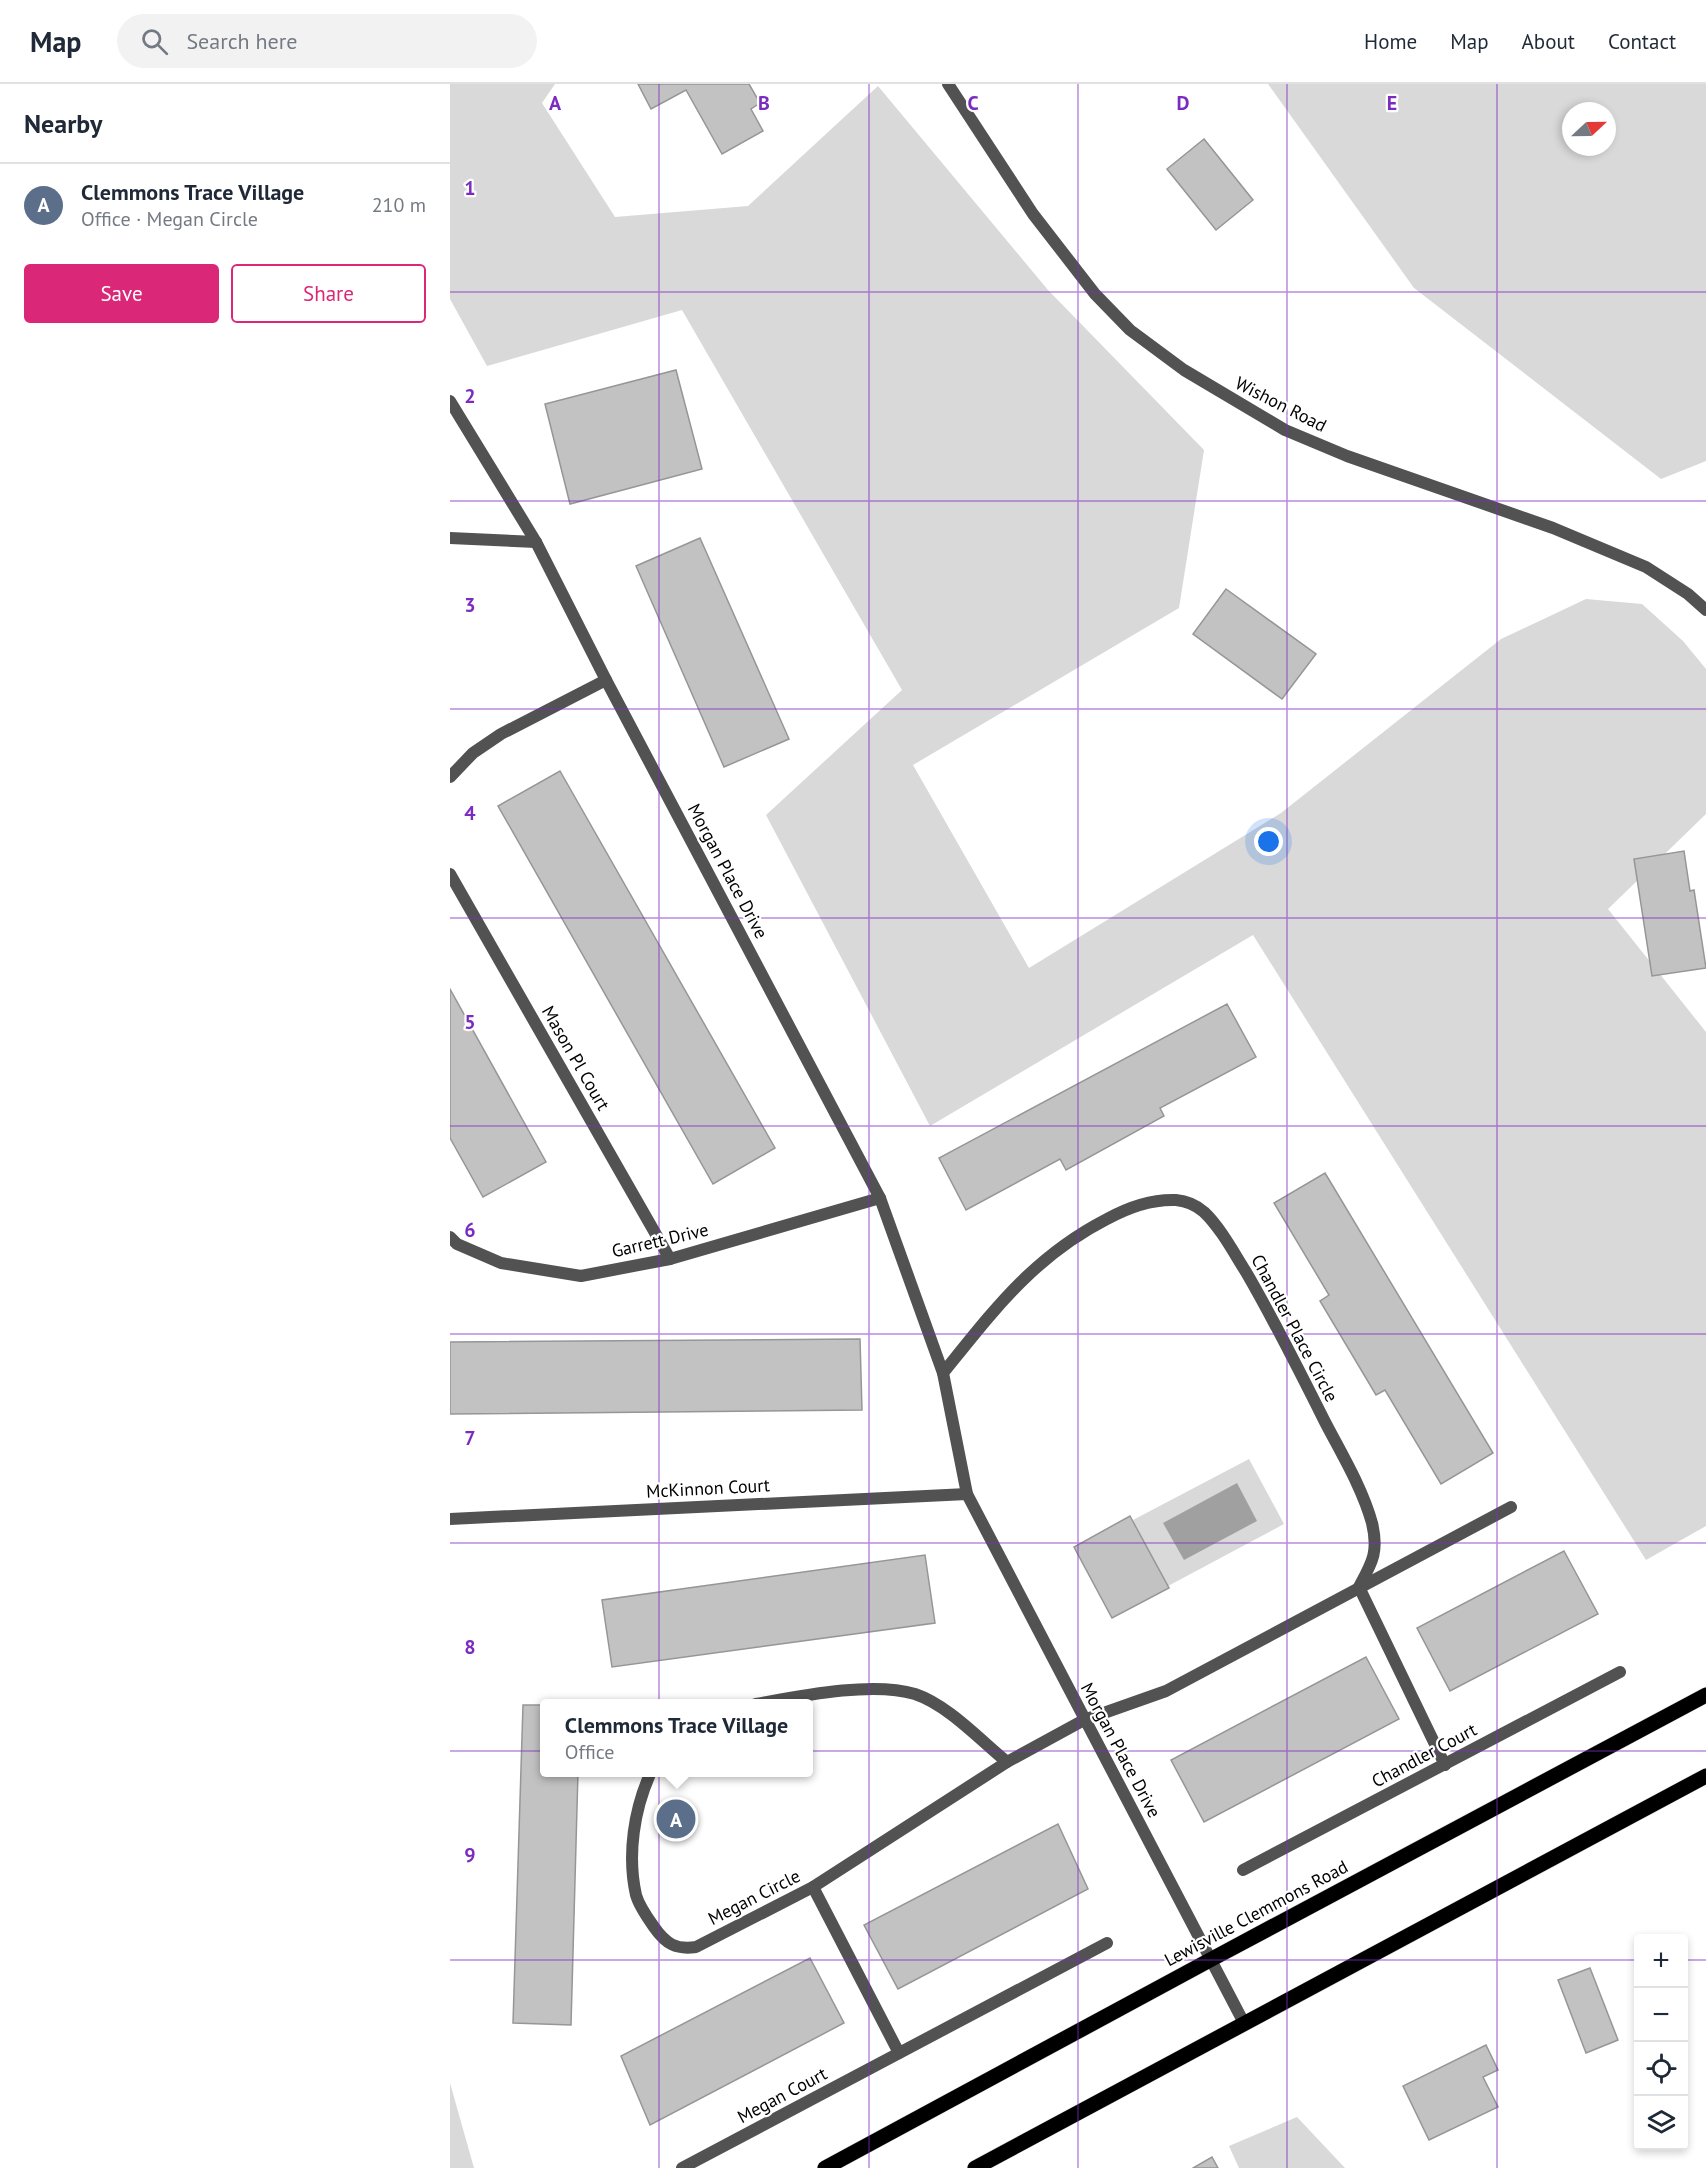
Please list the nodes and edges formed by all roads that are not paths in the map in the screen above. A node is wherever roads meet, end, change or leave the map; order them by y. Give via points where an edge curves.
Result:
1 (948, 84) edge
2 (450, 401) edge
3 (450, 538) edge
4 (536, 542) junction
5 (1706, 610) edge
6 (606, 680) junction
7 (450, 777) edge
8 (450, 874) edge
9 (880, 1198) junction
10 (450, 1237) edge
11 (670, 1259) junction
12 (943, 1373) junction
13 (967, 1494) junction
14 (1511, 1507) dead end
15 (450, 1519) edge
16 (1359, 1587) junction
17 (1620, 1672) dead end
18 (1706, 1695) edge
19 (782, 1699) edge
20 (1084, 1720) junction
21 (1007, 1762) junction
22 (1445, 1765) junction
23 (1706, 1776) edge
24 (650, 1777) edge
25 (1244, 1870) dead end
26 (813, 1887) junction
27 (1107, 1943) dead end
28 (1210, 1960) junction
29 (1244, 2023) junction
30 (899, 2053) junction
31 (682, 2168) edge
32 (825, 2168) edge
33 (975, 2168) edge

1 - 5 street, Wishon Road via 1033,214 1095,294 1130,330 1184,370 1285,430 1347,456 1554,528 1646,567
2 - 4 street, Morgan Place Drive
3 - 4 street
4 - 6 street, Morgan Place Drive
6 - 7 street via 501,734 473,753
6 - 9 street, Morgan Place Drive
8 - 11 street, Mason Pl Court
9 - 11 street, Garrett Drive
9 - 12 street, Morgan Place Drive
10 - 11 street, Garrett Drive via 457,1244 501,1263 581,1276
12 - 13 street
12 - 16 street, Chandler Place Circle via 1003,1300 1038,1264 1079,1233 1123,1210 1158,1201 1193,1204 1205,1213 1234,1252 1276,1323 1360,1492 1372,1524 1375,1557
13 - 15 street, McKinnon Court
13 - 20 street, Morgan Place Drive
14 - 16 street
16 - 20 street via 1166,1691
16 - 22 street
17 - 22 street, Chandler Court
18 - 28 main road, Lewisville Clemmons Road
19 - 21 street via 818,1692 868,1690 916,1695 945,1710
20 - 21 street, Megan Circle
20 - 28 street, Morgan Place Drive
21 - 26 street, Megan Circle
22 - 25 street, Chandler Court
23 - 29 main road
24 - 26 street, Megan Circle via 634,1830 632,1864 637,1897 656,1930 669,1943 683,1949 696,1947
26 - 30 street
27 - 30 street, Megan Court
28 - 29 street, Morgan Place Drive
28 - 32 main road, Lewisville Clemmons Road
29 - 33 main road
30 - 31 street, Megan Court

